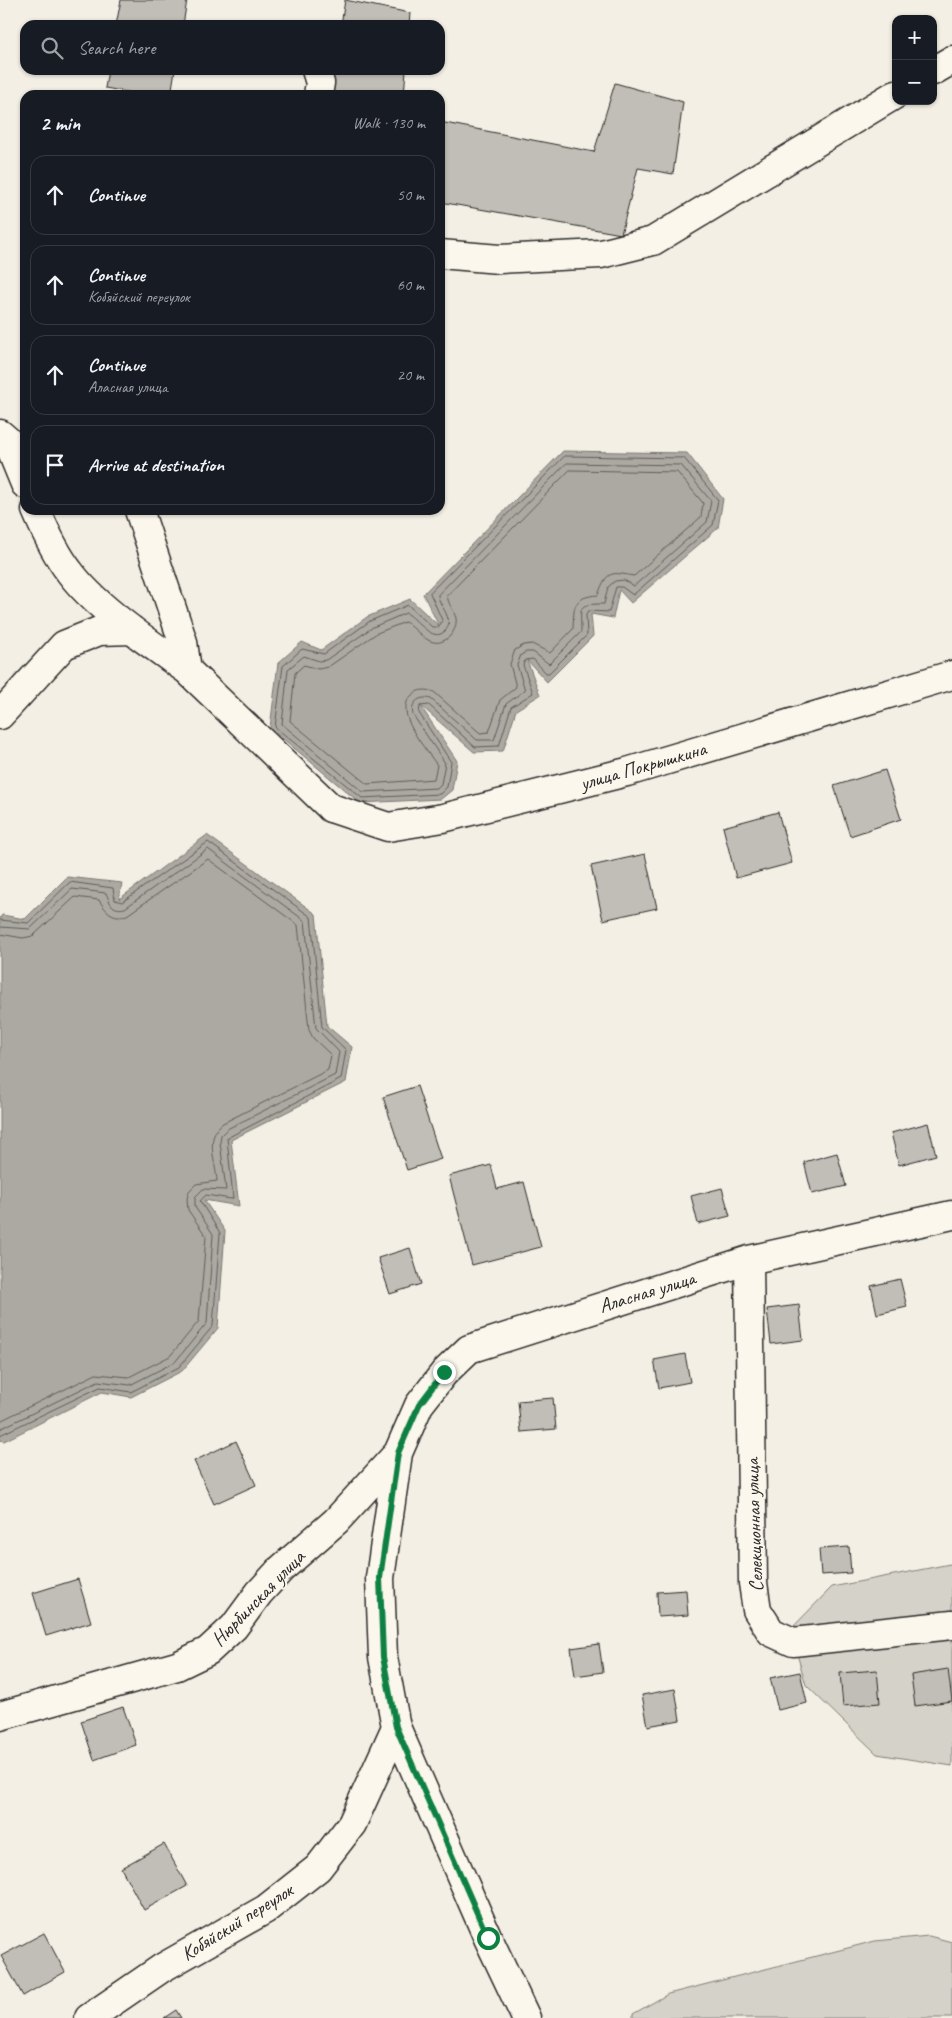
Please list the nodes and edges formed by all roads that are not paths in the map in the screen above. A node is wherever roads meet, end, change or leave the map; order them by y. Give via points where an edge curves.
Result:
1 (952, 60) edge
2 (937, 69) edge
3 (318, 75) edge
4 (319, 90) edge
5 (892, 96) edge
6 (445, 254) edge
7 (0, 434) edge
8 (20, 472) edge
9 (38, 515) edge
10 (141, 515) edge
11 (132, 630) junction
12 (187, 670) junction
13 (952, 674) edge
14 (0, 715) edge
15 (952, 1215) edge
16 (749, 1260) junction
17 (398, 1453) junction
18 (952, 1625) edge
19 (0, 1716) edge
20 (396, 1727) junction
21 (89, 2018) edge
22 (526, 2018) edge

1 - 2 street
3 - 4 street
5 - 6 street via 653,241 601,254 499,259
7 - 8 street via 7,440
9 - 11 street via 69,572
10 - 12 street via 184,642
11 - 12 street
11 - 14 street via 99,631 64,645
12 - 13 street, улица Покрышкина via 331,808 388,827 443,818 626,772
15 - 16 street, Аласная улица
16 - 17 street, Аласная улица via 469,1349 444,1372 419,1405
16 - 18 street, Селекционная улица via 753,1583 757,1610 771,1632 793,1642
17 - 19 street, Нюрбинская улица via 336,1521 281,1569 234,1627 208,1651 177,1666
17 - 20 street via 380,1578 383,1657
20 - 21 street, Кобяйский переулок via 352,1824 318,1868 266,1909 162,1968
20 - 22 street

